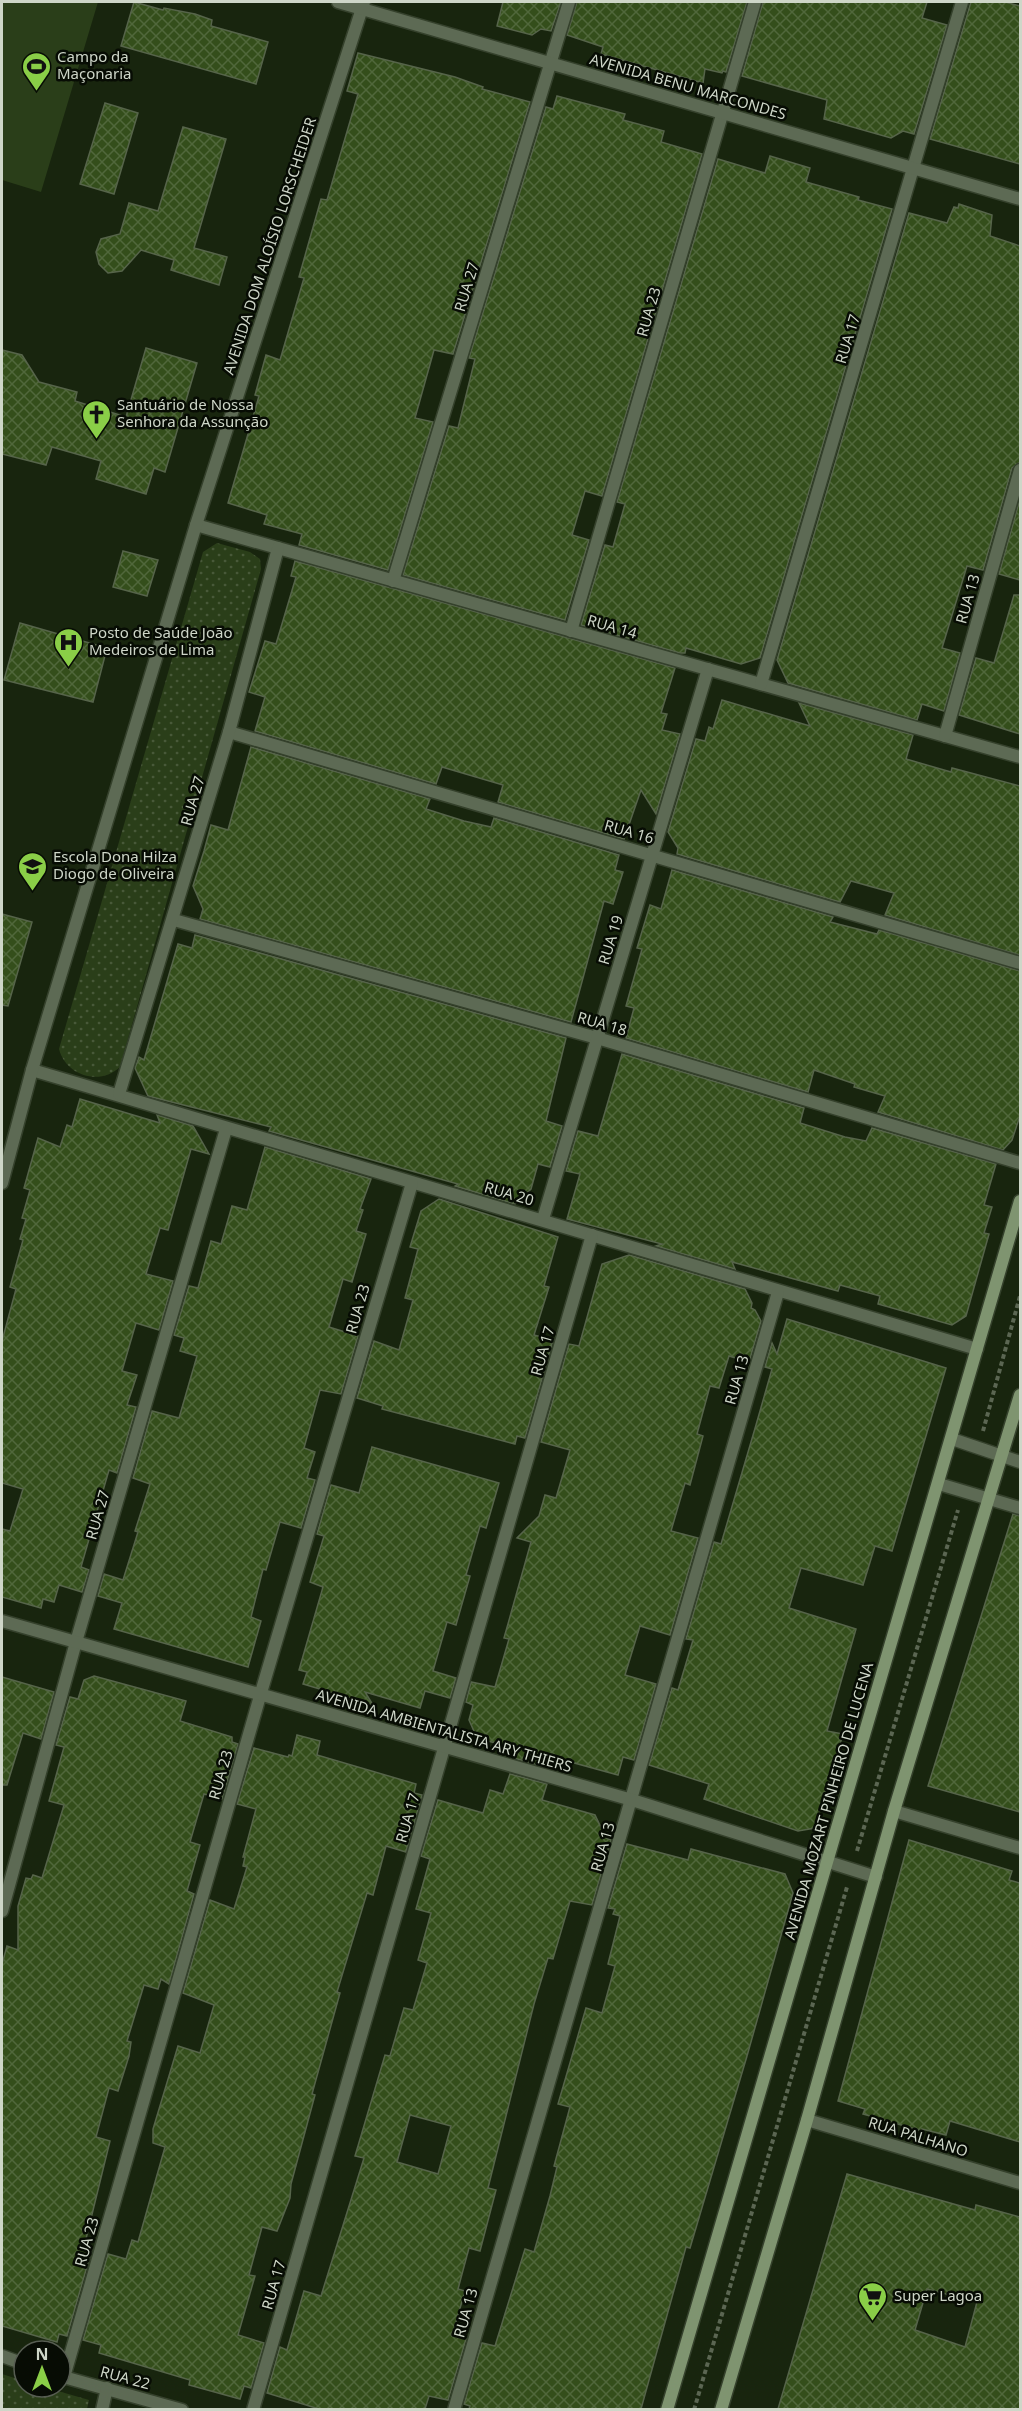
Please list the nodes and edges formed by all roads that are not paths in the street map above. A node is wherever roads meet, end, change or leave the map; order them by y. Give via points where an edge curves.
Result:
1 (343, 2) edge
2 (569, 2) edge
3 (755, 2) edge
4 (962, 2) edge
5 (363, 5) edge
6 (552, 63) junction
7 (722, 112) junction
8 (914, 168) junction
9 (1020, 198) edge
10 (1020, 470) edge
11 (196, 525) junction
12 (278, 549) junction
13 (393, 581) junction
14 (571, 631) junction
15 (708, 669) junction
16 (761, 684) junction
17 (229, 732) junction
18 (945, 736) junction
19 (1020, 757) edge
20 (653, 854) junction
21 (174, 920) junction
22 (1020, 963) edge
23 (597, 1038) junction
24 (32, 1070) junction
25 (119, 1094) junction
26 (226, 1129) junction
27 (1020, 1163) edge
28 (411, 1183) junction
29 (2, 1184) edge
30 (1020, 1201) edge
31 (543, 1219) junction
32 (592, 1235) junction
33 (778, 1292) junction
34 (976, 1349) junction
35 (1020, 1395) edge
36 (952, 1439) junction
37 (1003, 1457) junction
38 (1020, 1462) edge
39 (939, 1484) junction
40 (991, 1498) junction
41 (1020, 1508) edge
42 (2, 1621) edge
43 (76, 1642) junction
44 (260, 1696) junction
45 (445, 1746) junction
46 (632, 1800) junction
47 (894, 1811) junction
48 (1020, 1848) edge
49 (826, 1863) junction
50 (876, 1877) junction
51 (2, 1911) edge
52 (807, 2120) junction
53 (1020, 2184) edge
54 (72, 2343) edge
55 (72, 2379) edge
56 (107, 2388) junction
57 (102, 2409) edge
58 (182, 2409) edge
59 (253, 2409) edge
60 (454, 2409) edge
61 (667, 2409) edge
62 (722, 2409) edge

1 - 5 street, AVENIDA BENU MARCONDES
2 - 6 street, RUA 27
3 - 7 street, RUA 23
4 - 8 street, RUA 17
5 - 6 street, AVENIDA BENU MARCONDES
5 - 11 street, AVENIDA DOM ALOÍSIO LORSCHEIDER
6 - 7 street, AVENIDA BENU MARCONDES
6 - 13 street, RUA 27
7 - 8 street, AVENIDA BENU MARCONDES
7 - 14 street, RUA 23
8 - 9 street, AVENIDA BENU MARCONDES
8 - 16 street, RUA 17
10 - 18 street, RUA 13
11 - 12 street, RUA 14
11 - 24 street, AVENIDA DOM ALOÍSIO LORSCHEIDER
12 - 13 street, RUA 14
12 - 17 street, RUA 27
13 - 14 street, RUA 14
14 - 15 street, RUA 14
15 - 16 street, RUA 14
15 - 20 street, RUA 19
16 - 18 street, RUA 14
17 - 20 street, RUA 16
17 - 21 street, RUA 27
18 - 19 street, RUA 14
20 - 22 street, RUA 16
20 - 23 street, RUA 19
21 - 23 street, RUA 18
21 - 25 street, RUA 27
23 - 27 street, RUA 18
23 - 31 street, RUA 19
24 - 25 street, RUA 20
24 - 29 street, AVENIDA DOM ALOÍSIO LORSCHEIDER
25 - 26 street, RUA 20
26 - 28 street, RUA 20
26 - 43 street, RUA 27
28 - 31 street, RUA 20
28 - 44 street, RUA 23
30 - 34 main road, AVENIDA MOZART PINHEIRO DE LUCENA
31 - 32 street, RUA 20
32 - 33 street, RUA 20
32 - 45 street, RUA 17
33 - 34 street, RUA 20
33 - 46 street, RUA 13
34 - 36 main road, AVENIDA MOZART PINHEIRO DE LUCENA
35 - 37 main road
36 - 37 street
36 - 39 main road, AVENIDA MOZART PINHEIRO DE LUCENA
37 - 38 street
37 - 40 main road
39 - 40 street
39 - 49 main road, AVENIDA MOZART PINHEIRO DE LUCENA
40 - 41 street
40 - 47 main road
42 - 43 street, AVENIDA AMBIENTALISTA ARY THIERS
43 - 44 street, AVENIDA AMBIENTALISTA ARY THIERS
43 - 51 street, RUA 27
44 - 45 street, AVENIDA AMBIENTALISTA ARY THIERS
44 - 54 street, RUA 23
45 - 46 street, AVENIDA AMBIENTALISTA ARY THIERS
45 - 59 street, RUA 17
46 - 49 street, AVENIDA AMBIENTALISTA ARY THIERS
46 - 60 street, RUA 13
47 - 48 street
47 - 50 main road
49 - 50 street, AVENIDA AMBIENTALISTA ARY THIERS
49 - 61 main road, AVENIDA MOZART PINHEIRO DE LUCENA
50 - 52 main road
52 - 53 street, RUA PALHANO
52 - 62 main road
55 - 56 street, RUA 22
56 - 57 street
56 - 58 street, RUA 22

